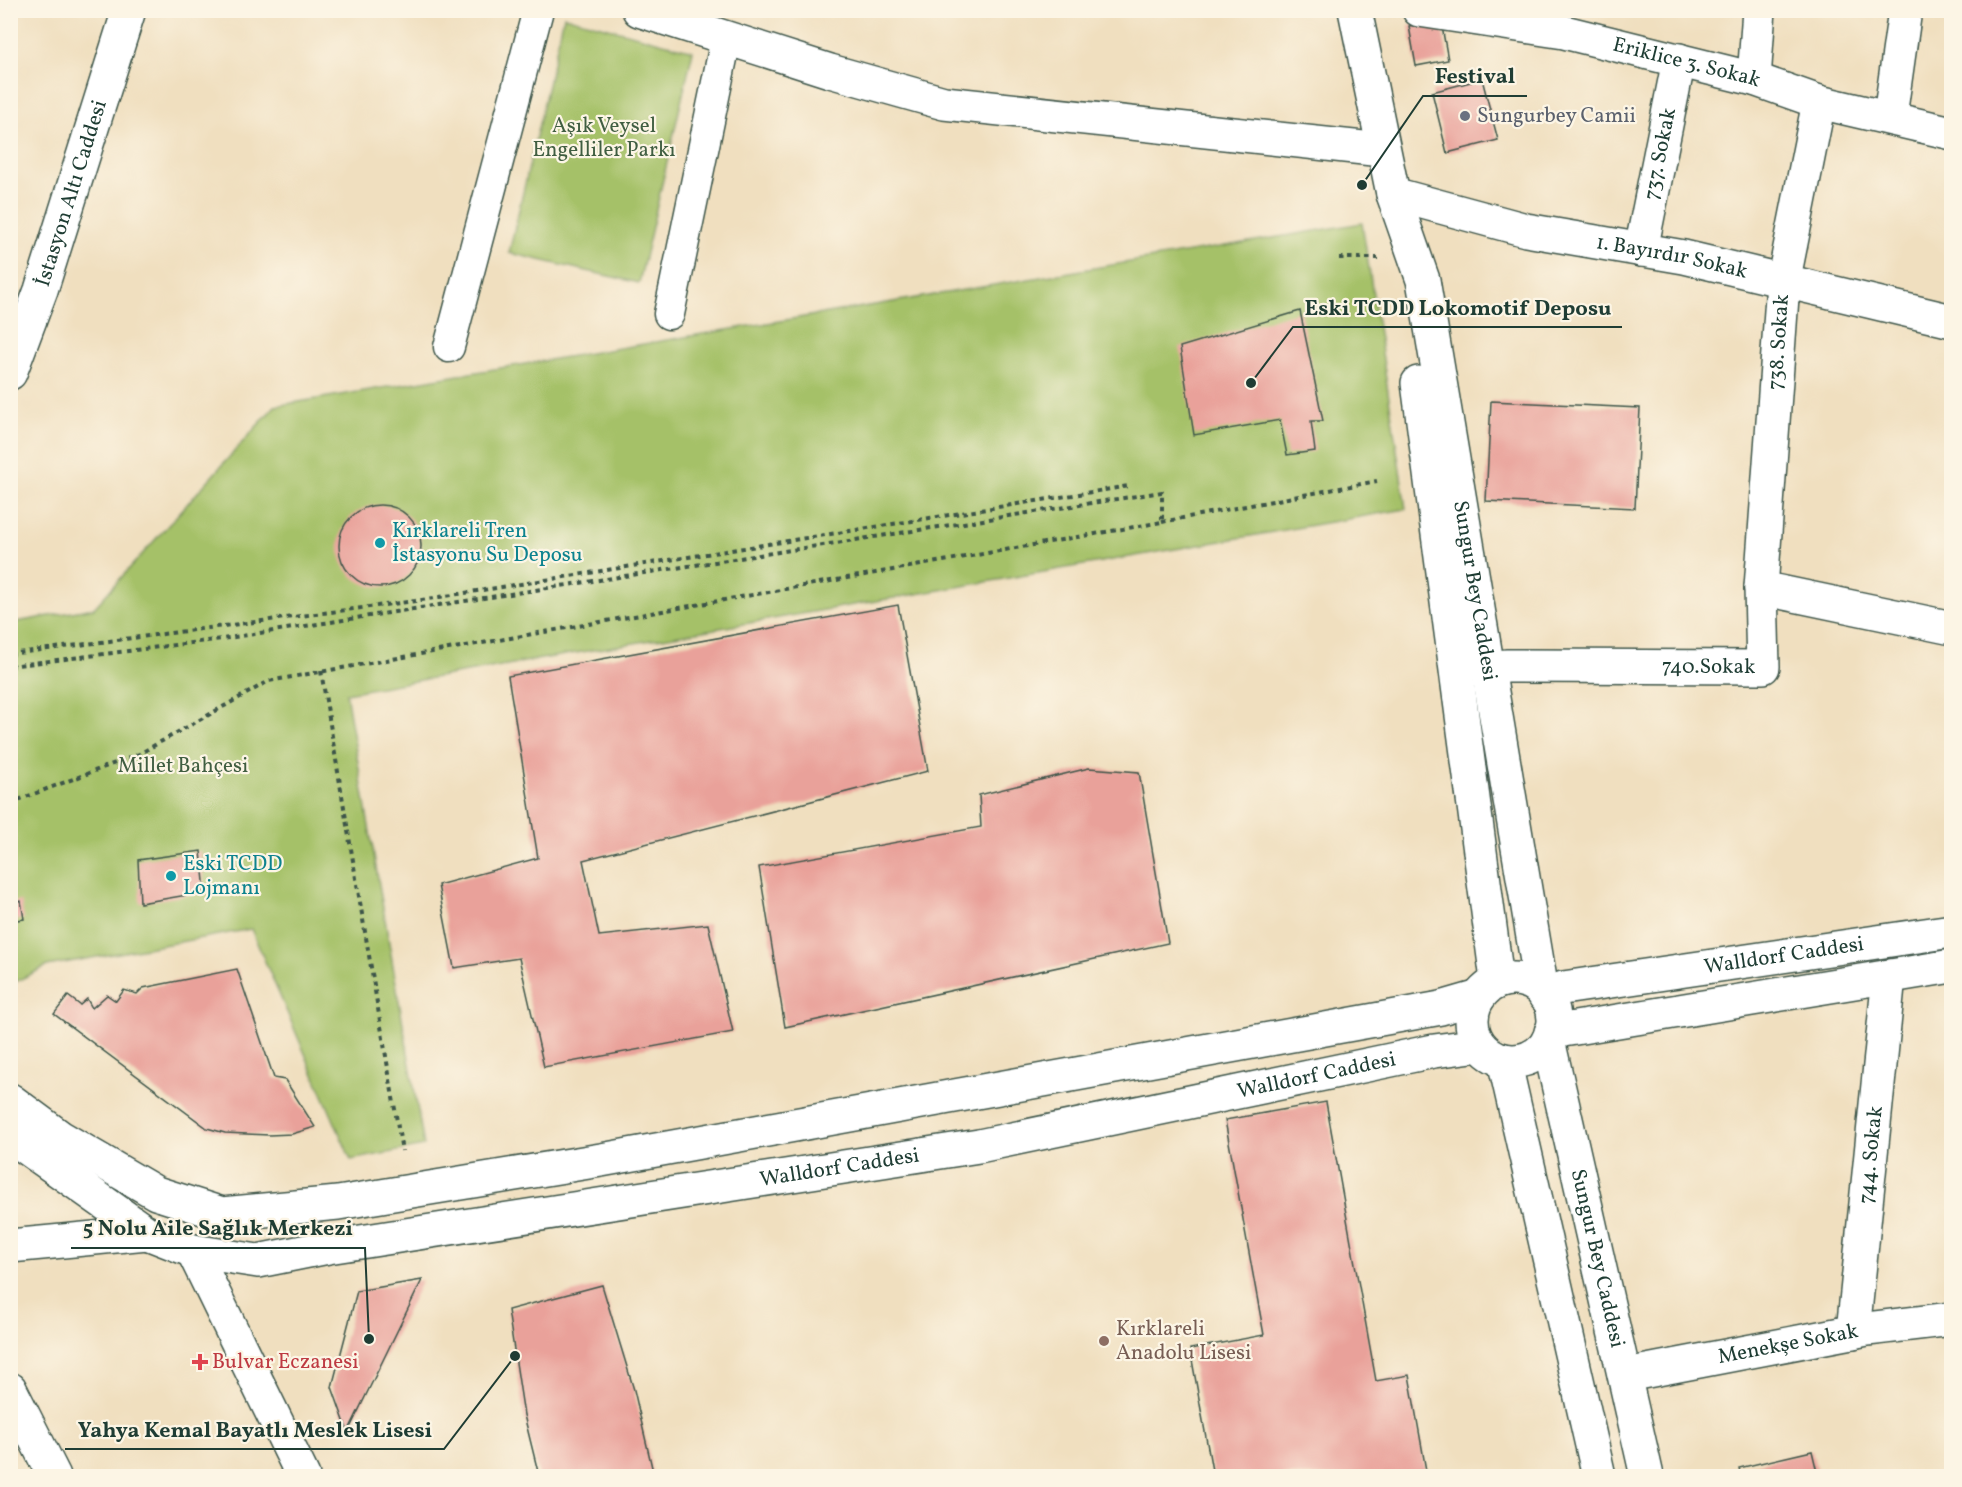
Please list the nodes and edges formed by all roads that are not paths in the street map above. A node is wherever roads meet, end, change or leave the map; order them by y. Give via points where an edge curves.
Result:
1 (129, 10) edge
2 (538, 10) edge
3 (639, 10) edge
4 (1355, 10) edge
5 (1419, 10) edge
6 (1759, 10) edge
7 (1905, 10) edge
8 (1564, 21) edge
9 (726, 39) junction
10 (1678, 60) junction
11 (1754, 80) junction
12 (1819, 102) junction
13 (1890, 116) junction
14 (1952, 132) edge
15 (1382, 150) junction
16 (1393, 194) junction
17 (1641, 250) junction
18 (1783, 283) junction
19 (669, 314) dead end
20 (1952, 321) edge
21 (449, 347) dead end
22 (10, 373) edge
23 (1761, 588) junction
24 (1952, 628) edge
25 (1487, 670) junction
26 (1952, 931) edge
27 (1952, 966) edge
28 (1889, 976) junction
29 (1488, 989) junction
30 (1544, 994) junction
31 (1550, 1036) junction
32 (1492, 1052) junction
33 (10, 1100) edge
34 (10, 1136) edge
35 (147, 1233) junction
36 (10, 1246) edge
37 (193, 1251) junction
38 (1952, 1319) edge
39 (1853, 1332) junction
40 (1626, 1375) junction
41 (10, 1389) edge
42 (54, 1476) edge
43 (303, 1476) edge
44 (1599, 1476) edge
45 (1647, 1476) edge

1 - 22 street, İstasyon Altı Caddesi via 41,290
2 - 21 street
3 - 9 street
4 - 15 street, Sungur Bey Caddesi
5 - 8 street, Eriklice 3. Sokak
6 - 11 street
7 - 13 street
8 - 10 street, Eriklice 3. Sokak
9 - 15 street via 944,103
9 - 19 street
10 - 11 street, Eriklice 3. Sokak
10 - 17 street, 737. Sokak
11 - 12 street, Eriklice 3. Sokak
12 - 13 street, Eriklice 3. Sokak
12 - 18 street, 738. Sokak
13 - 14 street, Eriklice 3. Sokak
15 - 16 street, Sungur Bey Caddesi
16 - 17 street, 1. Bayırdır Sokak via 1527,230
16 - 25 street, Sungur Bey Caddesi via 1423,280
16 - 29 street, Sungur Bey Caddesi
17 - 18 street, 1. Bayırdır Sokak
18 - 20 street, 1. Bayırdır Sokak
18 - 23 street, 738. Sokak
23 - 24 street
23 - 25 street, 740.Sokak via 1763,667 1506,666
25 - 30 street, Sungur Bey Caddesi
26 - 30 street, Walldorf Caddesi via 1563,988
27 - 28 street, Walldorf Caddesi
28 - 31 street, Walldorf Caddesi
28 - 39 street, 744. Sokak
29 - 30 street via 1521,980
29 - 32 street via 1474,1008 1472,1021
29 - 33 street, Walldorf Caddesi via 1441,1008 601,1160 338,1203 222,1214 156,1193 60,1137
30 - 31 street via 1552,1010
31 - 32 street via 1528,1058
31 - 40 street, Sungur Bey Caddesi
32 - 37 street, Walldorf Caddesi via 1434,1051 967,1148 258,1261
32 - 44 street
34 - 35 street
35 - 36 street
35 - 37 street, Walldorf Caddesi
37 - 43 street
38 - 39 street, Menekşe Sokak
39 - 40 street, Menekşe Sokak
40 - 45 street, Sungur Bey Caddesi
41 - 42 street

